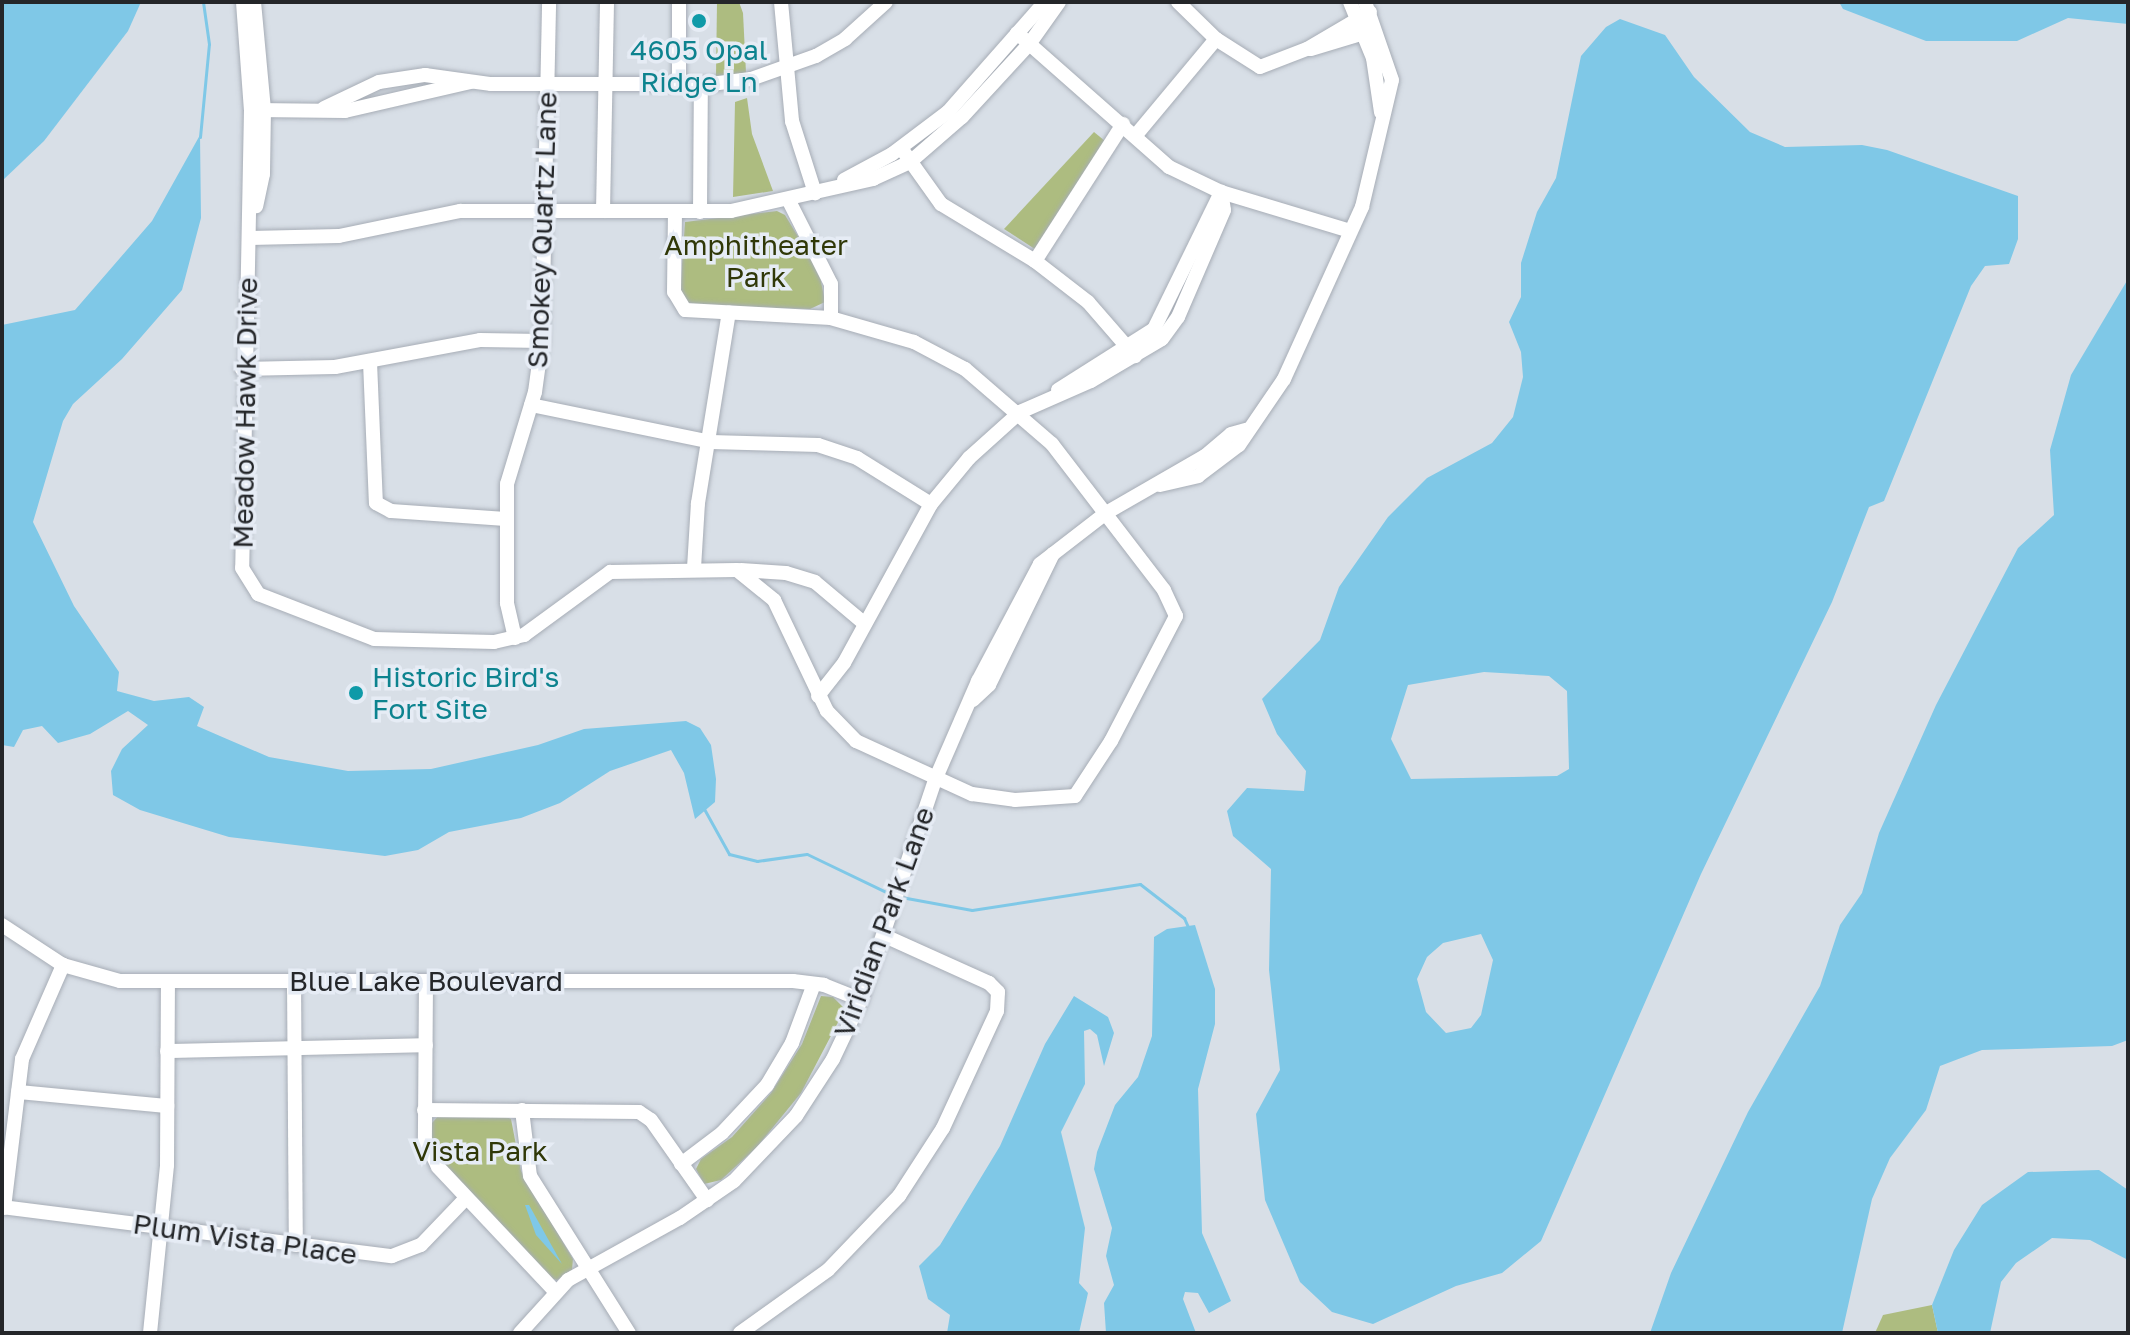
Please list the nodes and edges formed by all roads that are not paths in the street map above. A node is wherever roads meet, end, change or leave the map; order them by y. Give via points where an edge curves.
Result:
1 (243, 2) edge
2 (254, 2) edge
3 (607, 2) edge
4 (679, 2) edge
5 (781, 2) edge
6 (886, 2) edge
7 (1045, 2) edge
8 (1059, 2) edge
9 (1178, 2) edge
10 (1350, 2) edge
11 (550, 4) edge
12 (1367, 19) edge
13 (1017, 33) junction
14 (1216, 39) junction
15 (1030, 43) junction
16 (784, 70) junction
17 (547, 82) junction
18 (604, 83) junction
19 (679, 83) junction
20 (701, 84) junction
21 (257, 110) junction
22 (1123, 124) junction
23 (1136, 135) junction
24 (901, 148) junction
25 (910, 162) junction
26 (1221, 192) junction
27 (815, 193) junction
28 (789, 201) junction
29 (546, 210) junction
30 (603, 211) junction
31 (675, 212) junction
32 (700, 212) junction
33 (1350, 231) junction
34 (250, 238) junction
35 (1035, 261) junction
36 (729, 312) junction
37 (831, 318) junction
38 (542, 341) junction
39 (1132, 352) junction
40 (370, 362) junction
41 (242, 369) junction
42 (531, 405) junction
43 (1020, 412) junction
44 (711, 442) junction
45 (931, 504) junction
46 (1106, 513) junction
47 (506, 519) junction
48 (694, 568) junction
49 (737, 570) junction
50 (865, 624) junction
51 (515, 638) junction
52 (818, 696) junction
53 (935, 780) junction
54 (2, 925) edge
55 (885, 936) junction
56 (63, 965) junction
57 (294, 980) junction
58 (426, 981) junction
59 (168, 984) junction
60 (814, 984) junction
61 (861, 1000) junction
62 (295, 1044) junction
63 (426, 1045) junction
64 (167, 1051) junction
65 (18, 1092) junction
66 (167, 1106) junction
67 (424, 1110) junction
68 (522, 1110) junction
69 (681, 1164) junction
70 (466, 1198) junction
71 (707, 1200) junction
72 (3, 1208) edge
73 (160, 1228) junction
74 (296, 1245) junction
75 (587, 1268) junction
76 (554, 1290) junction
77 (150, 1333) edge
78 (520, 1333) edge
79 (629, 1333) edge
80 (740, 1333) edge

1 - 21 street, Meadow Hawk Drive
2 - 21 street, Meadow Hawk Drive
3 - 18 street
4 - 19 street
5 - 16 street
6 - 16 street via 845,39
7 - 13 street
8 - 15 street
9 - 14 street
10 - 12 street, Viridian Park Lane
11 - 17 street, Smokey Quartz Lane
12 - 14 street via 1260,67
12 - 33 street, Viridian Park Lane via 1383,132
13 - 15 street
13 - 24 street via 948,112
14 - 23 street
15 - 22 street
15 - 25 street via 962,117
16 - 20 street
16 - 27 street via 792,121
17 - 18 street
17 - 21 street via 479,80 345,111
17 - 29 street, Smokey Quartz Lane
18 - 19 street
18 - 30 street
19 - 20 street
20 - 32 street
21 - 34 street, Meadow Hawk Drive via 263,174
22 - 23 street
22 - 35 street
23 - 26 street via 1169,167
24 - 25 street
24 - 27 street
25 - 27 street via 873,179
25 - 35 street via 941,204
26 - 33 street
26 - 39 street via 1224,210 1178,317 1162,339
27 - 28 street
28 - 32 street
28 - 37 street via 831,284
29 - 30 street
29 - 34 street via 460,211 339,236
29 - 38 street, Smokey Quartz Lane
30 - 31 street
31 - 32 street
31 - 36 street via 679,304 696,312
33 - 46 street, Viridian Park Lane via 1284,379 1239,445 1213,467 1155,485
34 - 41 street, Meadow Hawk Drive
35 - 39 street via 1088,302
36 - 37 street
36 - 44 street
37 - 43 street via 927,348 978,377
38 - 40 street via 480,340
38 - 42 street, Smokey Quartz Lane
39 - 43 street via 1072,377 1056,394
40 - 41 street
40 - 47 street via 376,503 391,511
41 - 51 street, Meadow Hawk Drive via 242,568 250,587 267,600 374,639 474,643
42 - 44 street
42 - 47 street, Smokey Quartz Lane via 507,484
43 - 45 street via 969,458
43 - 46 street
44 - 45 street via 818,445 866,463
44 - 48 street via 698,503
45 - 50 street
46 - 53 street, Viridian Park Lane via 1053,554 989,685 970,703
46 - 53 street via 1164,590 1176,616 1111,741 1075,796 1047,801 987,797
47 - 51 street, Smokey Quartz Lane via 507,603
48 - 49 street
48 - 51 street via 610,572
49 - 50 street via 786,573 815,582
49 - 52 street via 762,586 784,616
50 - 52 street
52 - 53 street via 848,735
53 - 55 street, Viridian Park Lane
54 - 56 street, Blue Lake Boulevard
55 - 61 street, Viridian Park Lane
55 - 80 street via 989,983 998,992 997,1011 943,1128 899,1196 828,1270
56 - 59 street, Blue Lake Boulevard via 120,981
56 - 65 street via 31,1031
57 - 58 street, Blue Lake Boulevard
57 - 59 street, Blue Lake Boulevard
57 - 62 street
58 - 60 street, Blue Lake Boulevard
58 - 63 street
59 - 64 street
60 - 61 street, Blue Lake Boulevard
60 - 69 street via 797,1033 767,1085 722,1133
61 - 71 street, Viridian Park Lane via 833,1059 796,1116 734,1181
62 - 63 street
62 - 64 street
62 - 74 street
63 - 67 street
64 - 66 street
65 - 66 street
65 - 72 street
66 - 73 street
67 - 68 street
67 - 70 street via 430,1151
68 - 69 street via 639,1112 651,1120
68 - 75 street via 530,1176
69 - 71 street
70 - 74 street, Plum Vista Place via 421,1245 404,1254 373,1256
70 - 76 street
71 - 75 street, Viridian Park Lane
72 - 73 street, Plum Vista Place
73 - 74 street, Plum Vista Place
73 - 77 street
75 - 76 street, Viridian Park Lane
75 - 79 street
76 - 78 street, Viridian Park Lane

